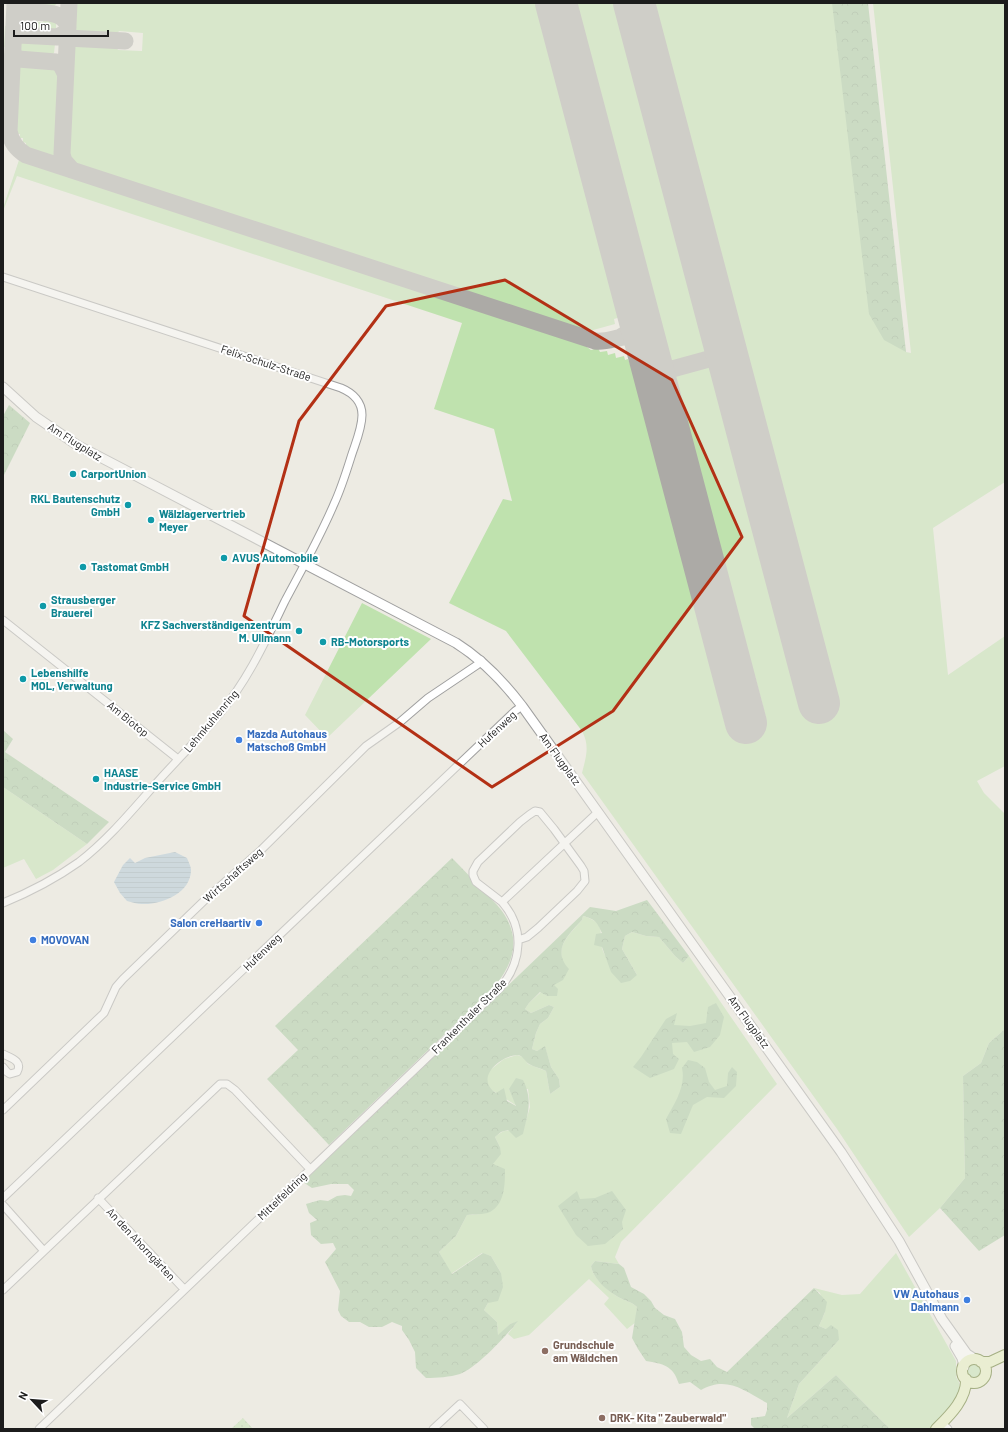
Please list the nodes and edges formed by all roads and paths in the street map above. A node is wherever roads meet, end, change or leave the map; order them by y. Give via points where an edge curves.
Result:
1 (3, 277) edge
2 (3, 387) edge
3 (304, 564) junction
4 (3, 620) edge
5 (481, 660) junction
6 (522, 706) junction
7 (178, 759) junction
8 (598, 812) junction
9 (565, 843) junction
10 (502, 902) junction
11 (3, 903) edge
12 (518, 940) junction
13 (3, 1054) edge
14 (3, 1067) edge
15 (3, 1110) edge
16 (310, 1169) junction
17 (3, 1198) edge
18 (98, 1198) junction
19 (3, 1205) edge
20 (44, 1251) junction
21 (184, 1289) junction
22 (3, 1290) edge
23 (942, 1319) junction
24 (1005, 1356) edge
25 (978, 1360) junction
26 (1005, 1361) edge
27 (964, 1367) junction
28 (985, 1374) junction
29 (966, 1379) junction
30 (978, 1382) junction
31 (942, 1427) edge
32 (39, 1429) edge
33 (433, 1429) edge
34 (484, 1429) edge

1 - 3 street, Felix-Schulz-Straße via 341,388 354,396 362,410 360,429 335,502
2 - 3 street, Am Flugplatz via 36,417 77,445
3 - 5 street, Am Flugplatz via 456,643
3 - 7 street, Lehmkuhlenring via 236,692
4 - 7 street, Am Biotop
5 - 6 street, Am Flugplatz
5 - 15 street, Wirtschaftsweg via 477,666 428,698 355,756 271,841 209,896 123,979 116,987 104,1013
6 - 8 street, Am Flugplatz
6 - 17 street, Hufenweg
7 - 11 street, Lehmkuhlenring via 116,828 79,862 42,885
8 - 9 street
8 - 23 street, Am Flugplatz via 841,1152 899,1241
9 - 10 street
9 - 10 street, Frankenthaler Straße via 540,812 529,814 520,822 478,862 473,871 476,882
9 - 12 street via 584,871 585,881 538,928 527,937
10 - 12 street, Frankenthaler Straße via 513,919
12 - 16 street, Frankenthaler Straße via 513,967 501,986
13 - 14 street via 17,1060 19,1068 17,1072 10,1074
16 - 18 street, Mittelfeldring via 235,1090 224,1083
16 - 21 street, Mittelfeldring
18 - 20 street, Mittelfeldring
18 - 21 street, An den Ahorngärten
19 - 20 street
20 - 22 street, Mittelfeldring
21 - 32 street, Mittelfeldring
23 - 25 street, Am Flugplatz via 967,1354
23 - 27 street, Am Flugplatz
24 - 25 main road via 990,1362
25 - 27 main road via 968,1361
25 - 28 main road via 985,1367
26 - 28 main road
27 - 29 main road via 963,1374
28 - 30 main road
29 - 30 main road
29 - 31 main road via 966,1387 959,1402
30 - 31 main road
33 - 34 street via 460,1404

